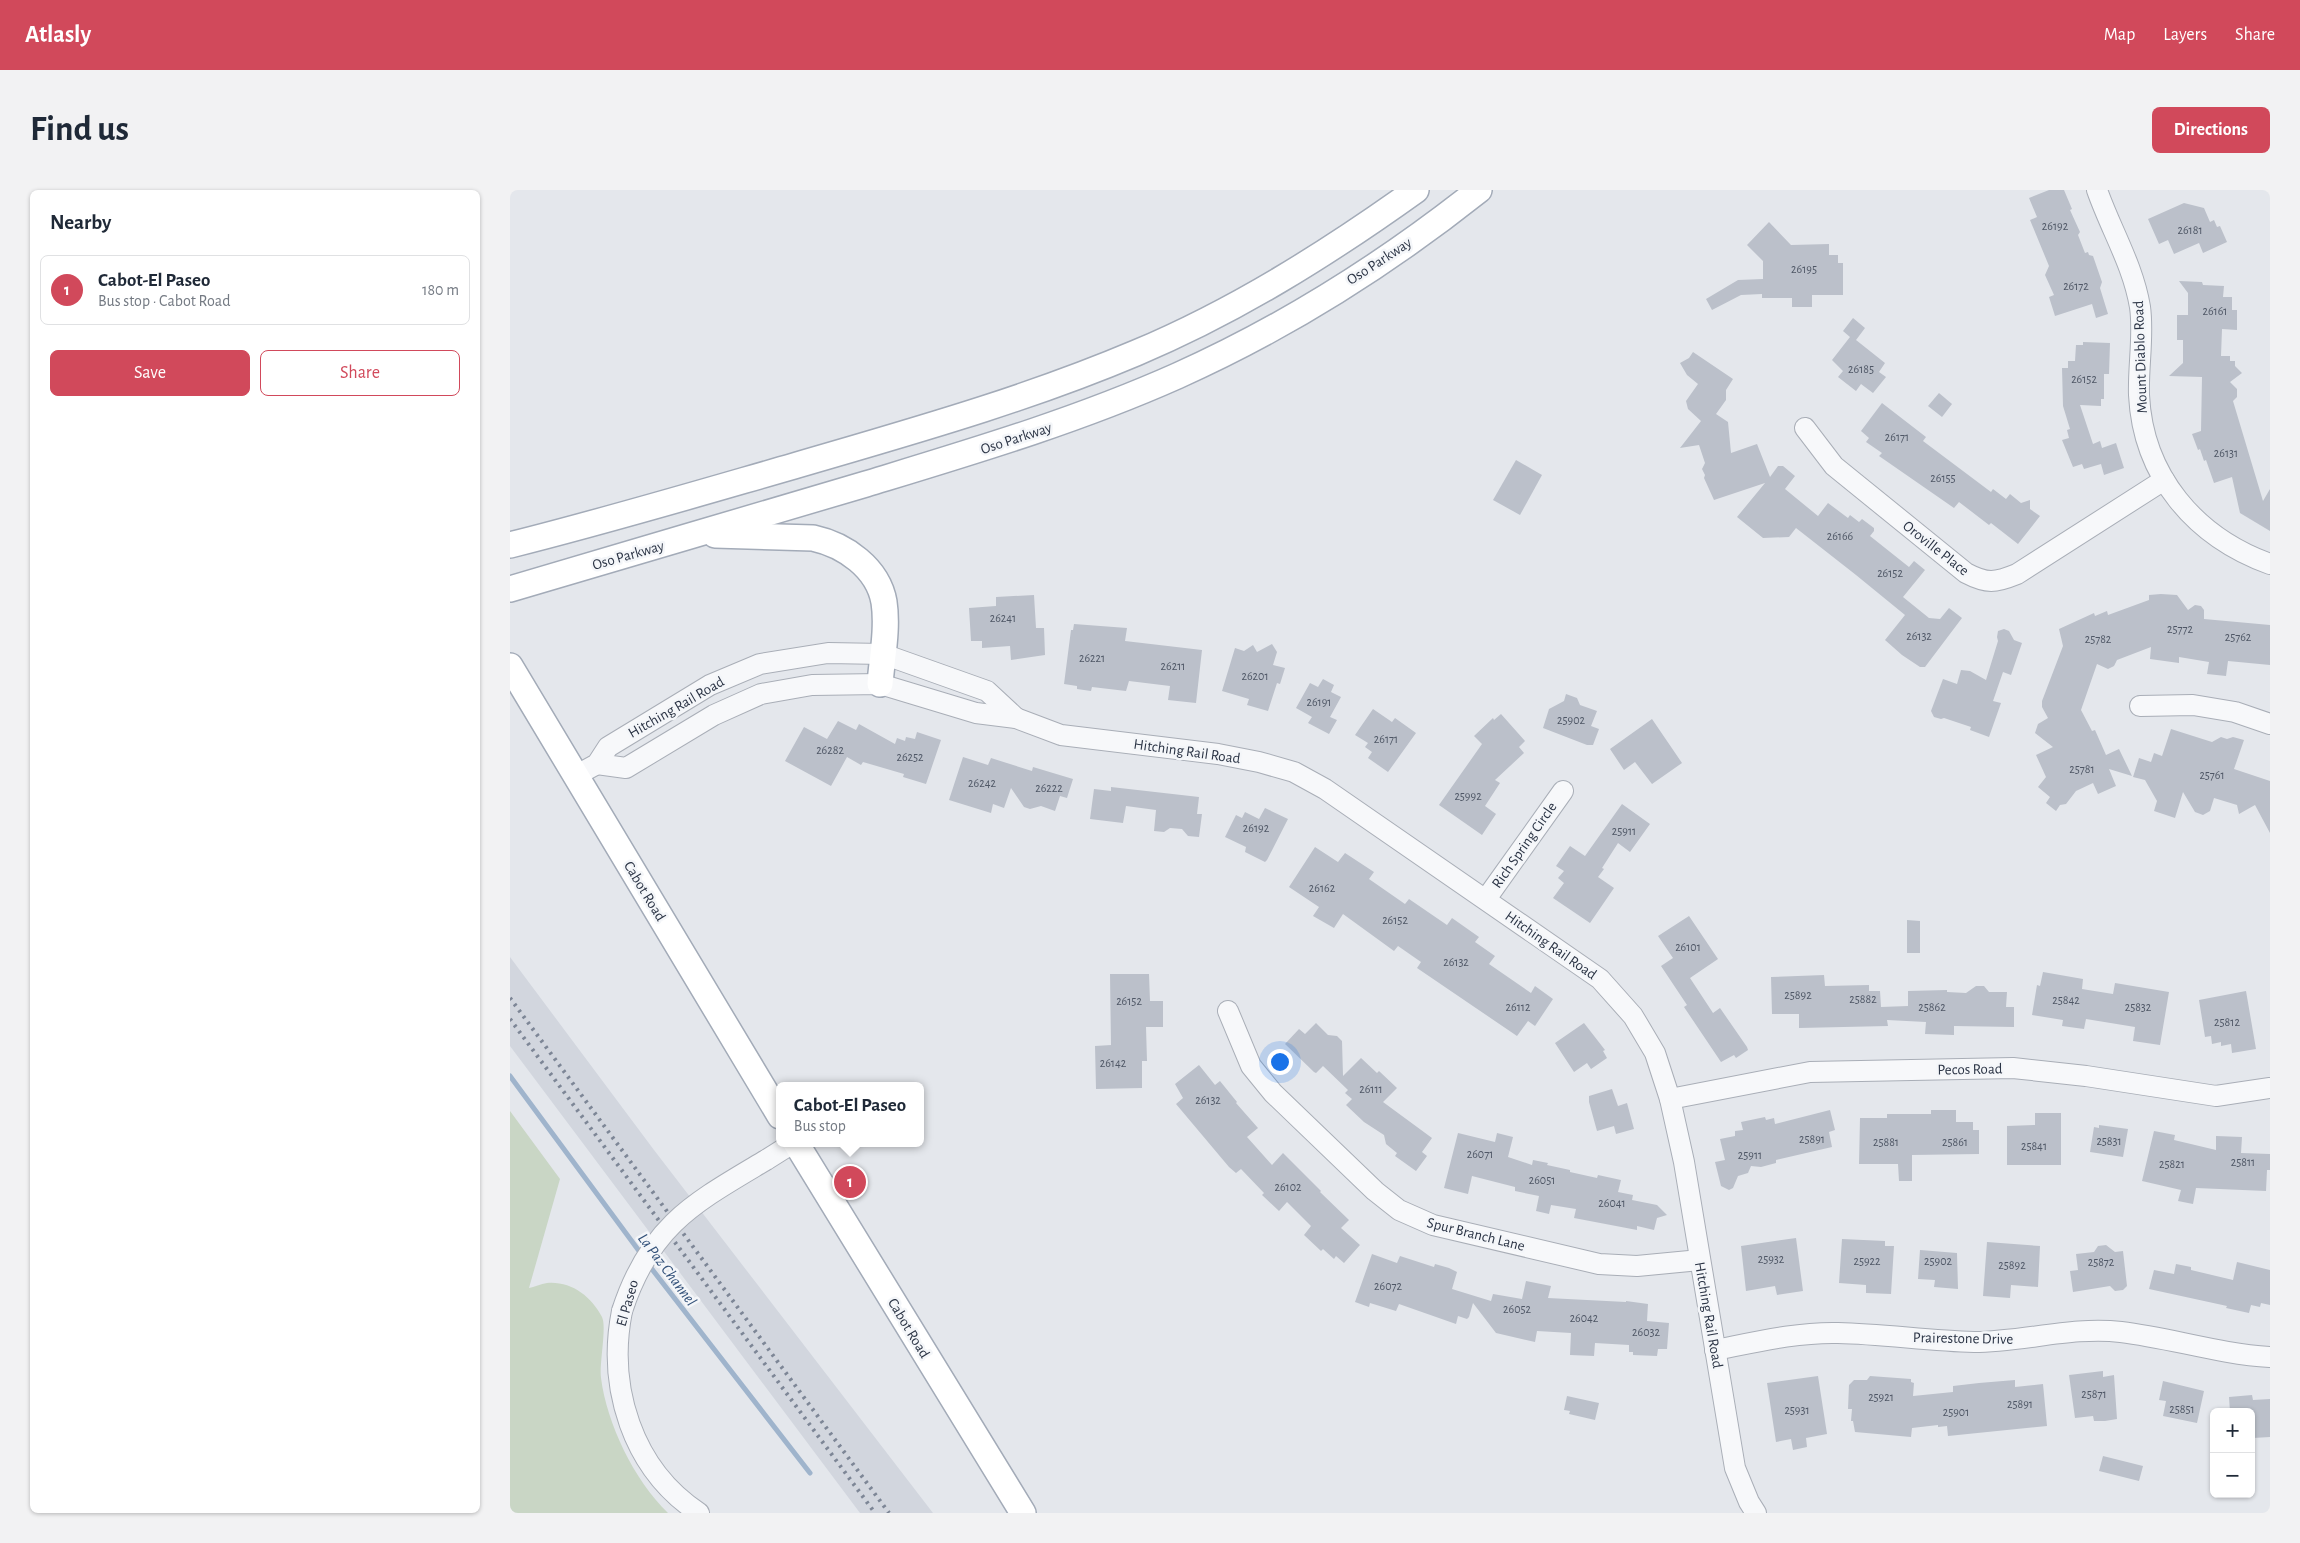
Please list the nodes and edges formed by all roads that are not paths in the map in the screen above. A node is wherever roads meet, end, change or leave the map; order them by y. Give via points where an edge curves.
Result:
1 (1416, 190) edge
2 (1478, 190) edge
3 (2097, 190) edge
4 (1805, 428) dead end
5 (2164, 480) junction
6 (695, 535) junction
7 (510, 546) edge
8 (2270, 564) edge
9 (510, 589) edge
10 (883, 654) junction
11 (510, 666) edge
12 (880, 684) junction
13 (2140, 706) dead end
14 (1016, 718) junction
15 (2270, 724) edge
16 (586, 770) junction
17 (1563, 791) dead end
18 (1486, 899) junction
19 (1228, 1011) dead end
20 (2270, 1088) edge
21 (1670, 1099) junction
22 (776, 1109) edge
23 (787, 1147) edge
24 (796, 1147) edge
25 (1700, 1260) junction
26 (1715, 1350) junction
27 (2270, 1357) edge
28 (699, 1513) edge
29 (1023, 1513) edge
30 (1756, 1513) edge

1 - 7 main road via 1321,255 1259,292 1137,352 1072,378 956,419
2 - 6 main road, Oso Parkway via 1439,221 1348,282 1178,376 1001,443
3 - 5 street, Mount Diablo Road via 2136,282 2140,310 2142,424 2151,454
4 - 5 street, Oroville Place via 1834,466 1966,573 1982,582 2001,581 2017,574
5 - 8 street, Mount Diablo Road via 2186,510 2214,536
6 - 9 main road, Oso Parkway
6 - 10 main road via 813,538 845,550 878,584 884,601
10 - 12 main road
10 - 14 street, Hitching Rail Road via 987,691
10 - 16 street, Hitching Rail Road via 828,653 760,664 710,685 608,746
11 - 16 main road, Cabot Road
12 - 14 street, Hitching Rail Road via 976,713
12 - 16 street, Hitching Rail Road via 812,685 761,694 714,714 626,768
13 - 15 street via 2193,705 2235,712
14 - 18 street, Hitching Rail Road via 1061,735 1218,754 1294,772 1325,789
16 - 22 main road, Cabot Road
17 - 18 street, Rich Spring Circle
18 - 21 street, Hitching Rail Road via 1607,986 1634,1016 1655,1053
19 - 25 street, Spur Branch Lane via 1251,1066 1273,1094 1398,1210 1433,1225 1599,1264 1637,1266
20 - 21 street, Pecos Road via 2216,1096 2014,1068 1810,1072
21 - 25 street, Hitching Rail Road
23 - 28 street, El Paseo, bridge via 681,1215 639,1266 622,1311 617,1348 618,1374 633,1434 667,1485
24 - 29 main road, Cabot Road
25 - 26 street, Hitching Rail Road
26 - 27 street, Prairestone Drive via 1800,1335 1838,1333 1974,1342 2073,1332 2120,1332 2243,1356
26 - 30 street, Hitching Rail Road via 1736,1468

